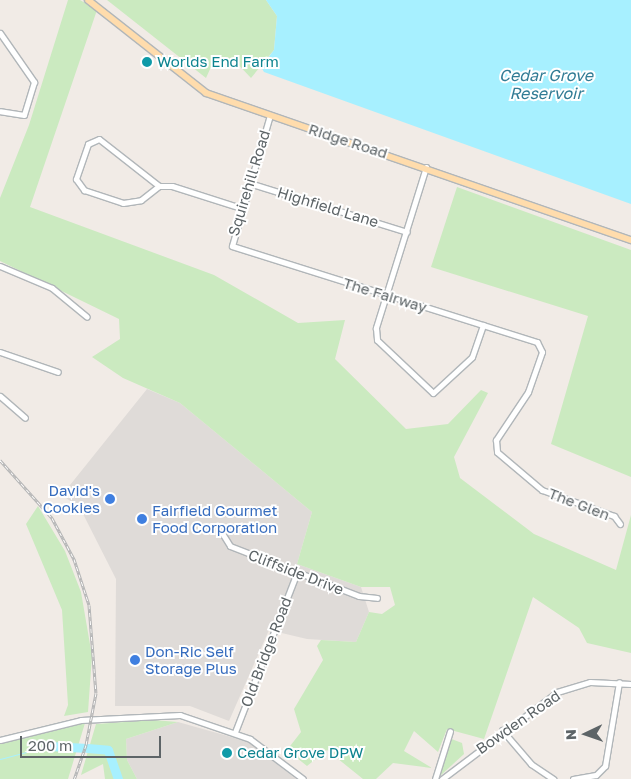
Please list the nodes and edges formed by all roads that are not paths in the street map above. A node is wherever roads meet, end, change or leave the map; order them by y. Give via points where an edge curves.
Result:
1 (88, 0) edge
2 (0, 33) edge
3 (0, 111) edge
4 (270, 116) junction
5 (426, 167) junction
6 (249, 183) junction
7 (159, 186) junction
8 (241, 208) junction
9 (406, 232) junction
10 (631, 240) edge
11 (235, 248) joint
12 (0, 266) edge
13 (386, 295) junction
14 (88, 317) dead end
15 (483, 325) junction
16 (535, 341) joint
17 (0, 352) edge
18 (58, 372) dead end
19 (0, 396) edge
20 (25, 418) dead end
21 (620, 524) dead end
22 (222, 532) dead end
23 (297, 572) junction
24 (377, 598) dead end
25 (619, 682) junction
26 (631, 684) edge
27 (502, 730) junction
28 (450, 731) dead end
29 (235, 732) junction
30 (0, 740) edge
31 (303, 779) edge
32 (435, 779) edge
33 (442, 779) edge
34 (553, 779) edge
35 (573, 779) edge

1 - 4 main road, Ridge Road via 196,86 226,101
2 - 3 street via 34,82 24,115
4 - 5 main road, Ridge Road
4 - 6 street, Squirehill Road
5 - 9 street
5 - 10 main road, Ridge Road
6 - 8 street, Squirehill Road
6 - 9 street, Highfield Lane
7 - 7 street via 99,139 88,144 76,176 82,189 123,203 142,200
7 - 8 street
8 - 11 street, Squirehill Road via 230,242
9 - 13 street
11 - 13 street, The Fairway
12 - 14 street via 52,288
13 - 15 street, The Fairway
13 - 15 street via 377,340 425,390 437,392 469,360
15 - 16 street, The Fairway
16 - 21 street, The Glen via 542,350 528,392 498,438 497,452 542,490 614,516
17 - 18 street
19 - 20 street
22 - 23 street, Cliffside Drive via 230,546
23 - 24 street, Cliffside Drive via 360,596
23 - 29 street, Old Bridge Road
25 - 26 street, Bowden Road
25 - 27 street, Bowden Road via 590,682 562,689
25 - 35 street via 605,766 596,775
27 - 33 street, Bowden Road
27 - 34 street via 531,764
28 - 32 street
29 - 30 street via 186,716 146,714 64,723
29 - 31 street via 261,744

